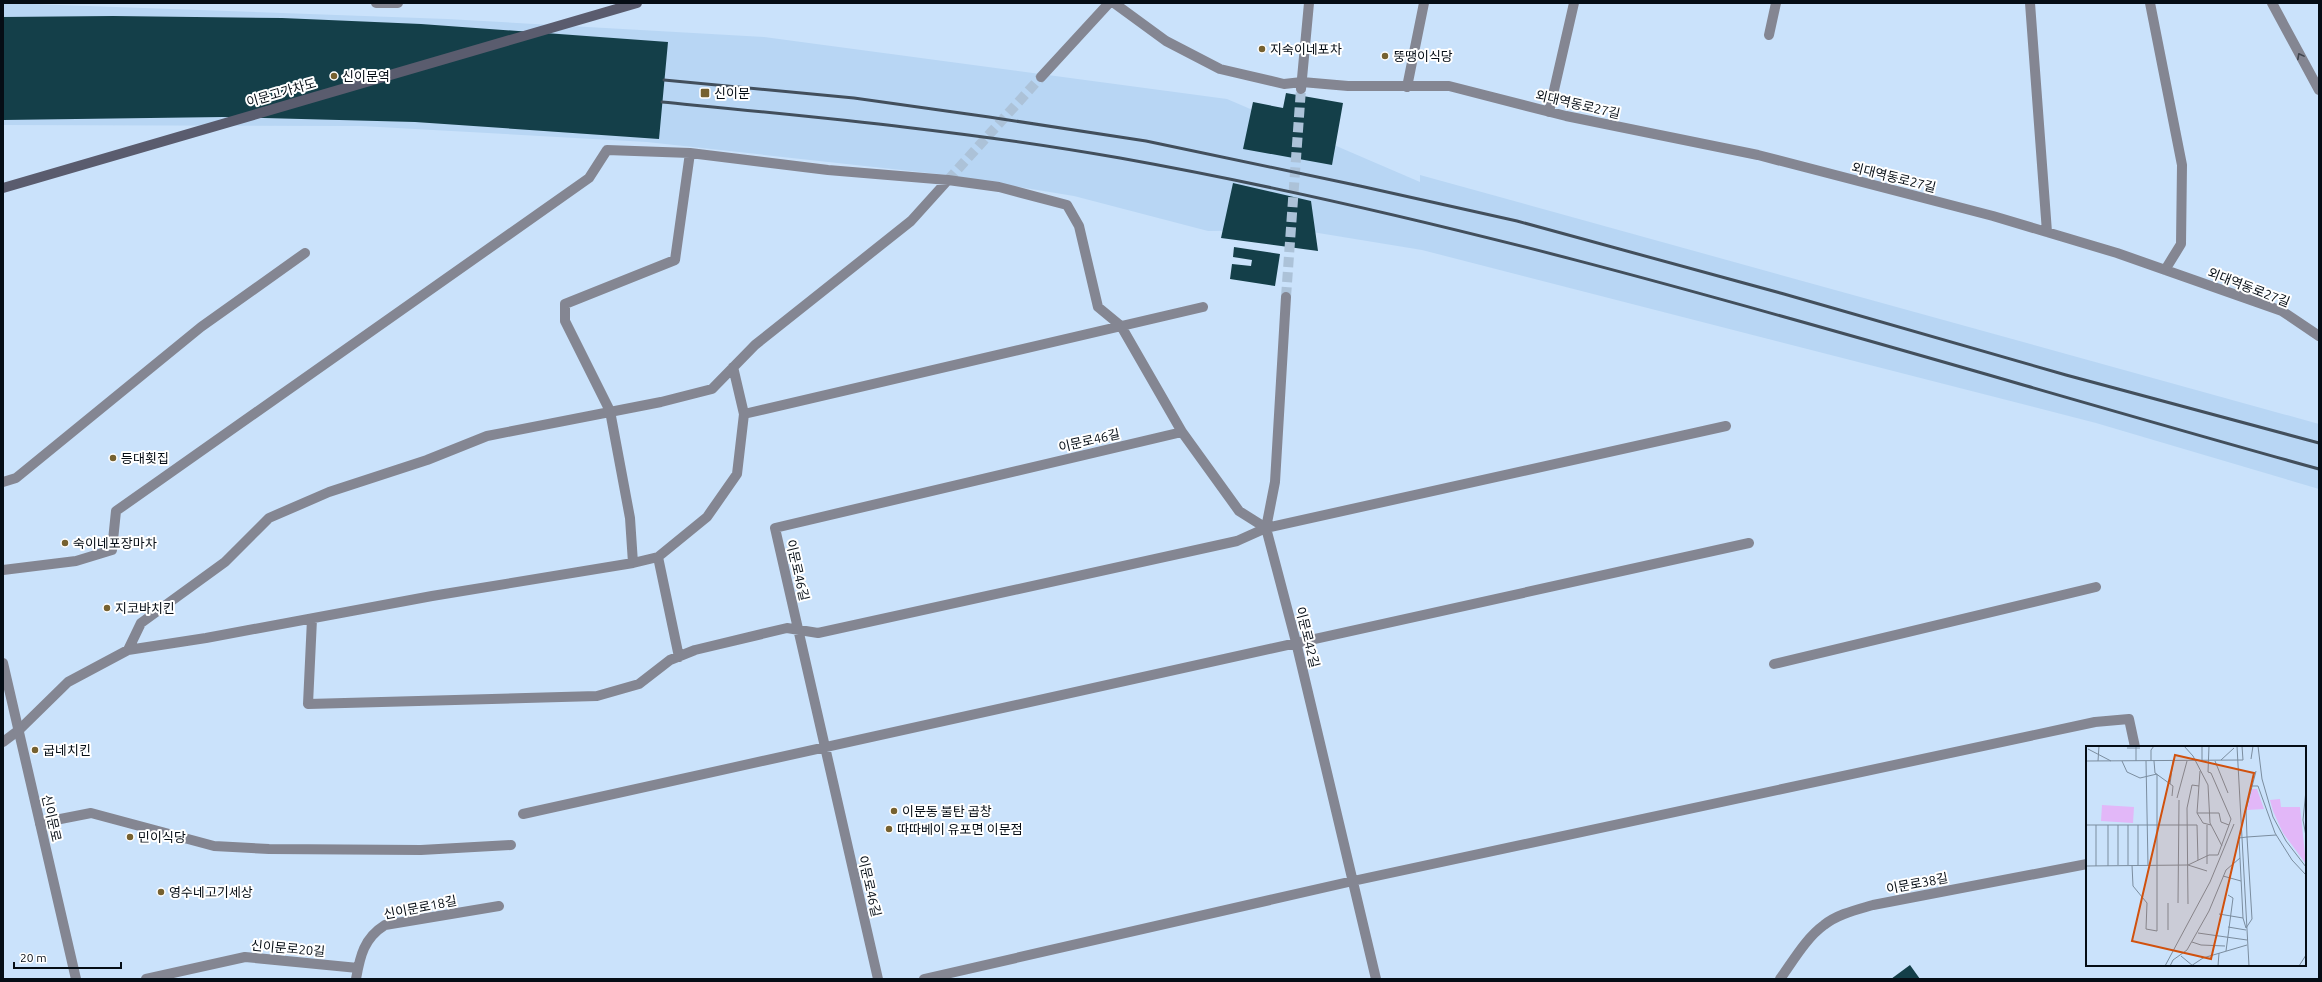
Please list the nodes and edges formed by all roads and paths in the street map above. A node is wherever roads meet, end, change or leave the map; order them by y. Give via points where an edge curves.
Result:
1 (376, 3) edge
2 (398, 3) edge
3 (637, 3) edge
4 (1109, 3) edge
5 (1114, 3) edge
6 (1309, 3) edge
7 (1424, 3) edge
8 (1574, 3) edge
9 (1776, 3) edge
10 (2030, 3) edge
11 (2150, 3) edge
12 (2272, 3) edge
13 (1769, 35) dead end
14 (1041, 77) tunnel mouth
15 (1301, 86) junction
16 (1407, 87) junction
17 (2319, 90) edge
18 (1549, 112) junction
19 (690, 153) junction
20 (948, 180) junction
21 (3, 188) edge
22 (2047, 232) junction
23 (305, 253) dead end
24 (2165, 270) junction
25 (1286, 297) tunnel mouth
26 (1203, 307) dead end
27 (1121, 326) junction
28 (2319, 336) edge
29 (733, 367) junction
30 (610, 411) junction
31 (744, 414) junction
32 (1726, 426) dead end
33 (1182, 432) junction
34 (3, 482) edge
35 (1266, 528) junction
36 (1749, 543) dead end
37 (658, 557) junction
38 (633, 563) junction
39 (3, 570) edge
40 (2096, 587) dead end
41 (312, 619) junction
42 (798, 630) junction
43 (1296, 642) junction
44 (128, 650) junction
45 (679, 657) junction
46 (3, 662) edge
47 (1774, 664) dead end
48 (19, 730) junction
49 (3, 742) edge
50 (2135, 746) edge
51 (825, 748) junction
52 (523, 814) dead end
53 (40, 823) junction
54 (511, 845) dead end
55 (2086, 864) edge
56 (1353, 881) junction
57 (499, 906) dead end
58 (358, 968) junction
59 (76, 979) edge
60 (146, 979) edge
61 (356, 979) edge
62 (878, 979) edge
63 (924, 979) edge
64 (1376, 979) edge
65 (1780, 979) edge

1 - 2 street
3 - 21 main road, 이문고가차도, bridge
4 - 14 street
5 - 15 street, 외대역동로27길 via 1166,41 1220,69
6 - 15 street
7 - 16 street
8 - 18 street
9 - 13 street
10 - 22 street
11 - 24 street via 2182,165 2181,244
17 -> 12 street
15 - 16 street, 외대역동로27길
16 - 18 street, 외대역동로27길 via 1449,86
18 - 22 street, 외대역동로27길 via 1758,155
19 - 20 street via 828,170
19 - 30 street via 675,260 565,304 565,321
19 - 39 street via 607,150 589,178 116,511 112,550 76,561
20 - 27 street via 999,187 1068,205 1080,226 1098,307
20 - 29 street via 911,221 754,345
22 - 24 street, 외대역동로27길
23 - 34 street via 201,327 16,478
24 - 28 street, 외대역동로27길 via 2282,311
25 - 35 street, 이문로42길 via 1275,482
26 - 27 street
27 - 31 street
27 - 33 street
29 - 30 street via 712,389
29 - 31 street
30 - 38 street via 630,518
30 - 44 street via 487,436 427,460 329,492 269,518 225,562 141,623
31 - 37 street via 737,474 707,517
32 - 35 street
33 - 35 street via 1239,511
33 - 42 street, 이문로46길 via 775,528
35 - 42 street via 1237,541 818,633
35 - 43 street, 이문로42길
36 - 43 street
37 - 38 street
37 - 45 street
38 - 41 street via 432,596
40 - 47 street
41 - 44 street
41 - 45 street via 308,704 597,696 639,684 670,660
42 - 45 street via 787,628 695,650
42 - 51 street, 이문로46길
43 - 51 street
43 - 56 street, 이문로42길
44 - 48 street via 68,682
46 - 48 street, 신이문로
48 - 49 street
48 - 53 street, 신이문로
50 - 56 street via 2129,719 2095,722
51 - 52 street
51 - 62 street, 이문로46길
53 - 54 street via 91,813 214,846 269,849 421,850
53 - 59 street, 신이문로
55 - 65 street, 이문로38길 via 1873,905 1836,917 1814,934
56 - 63 street
56 - 64 street, 이문로42길
57 - 58 street, 신이문로18길 via 385,926 373,933 365,944
58 - 60 street, 신이문로20길 via 245,957
58 - 61 street, 신이문로18길

